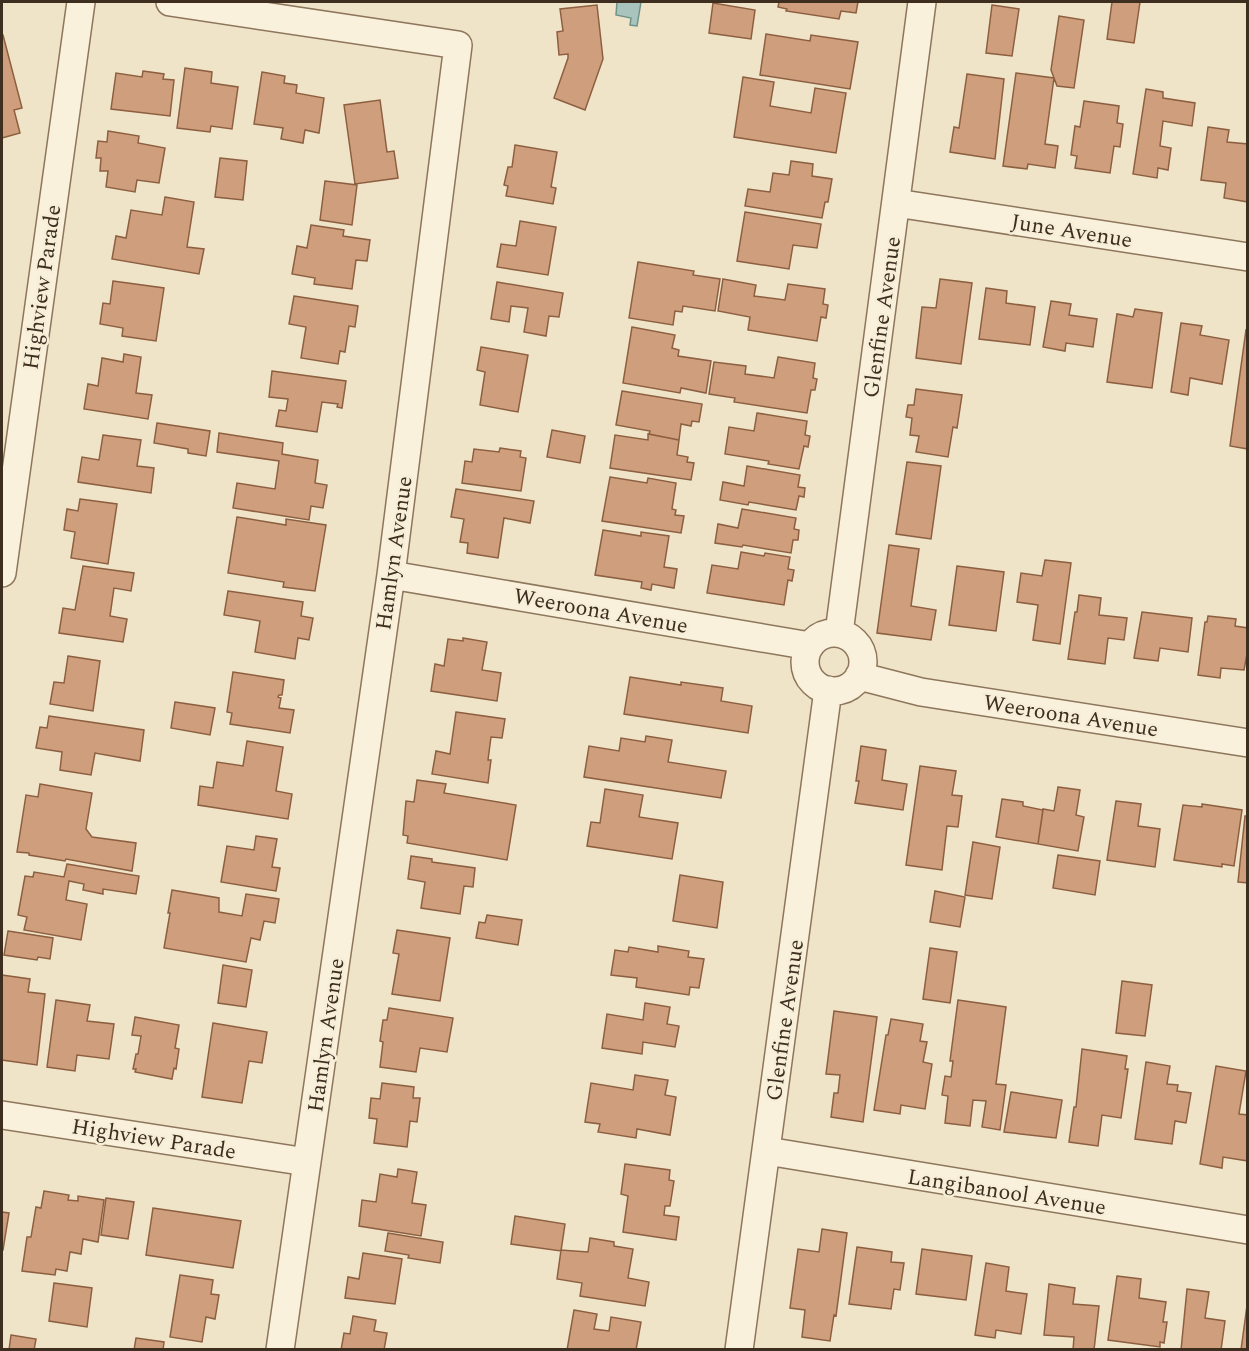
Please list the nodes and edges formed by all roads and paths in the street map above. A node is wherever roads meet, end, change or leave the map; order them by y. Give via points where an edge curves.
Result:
1 (81, 2) edge
2 (170, 2) edge
3 (922, 2) edge
4 (236, 7) edge
5 (896, 203) junction
6 (1248, 257) edge
7 (2, 573) edge
8 (391, 575) junction
9 (839, 633) junction
10 (810, 646) junction
11 (859, 676) junction
12 (828, 690) junction
13 (1248, 743) edge
14 (2, 1115) edge
15 (767, 1151) junction
16 (307, 1162) junction
17 (1248, 1230) edge
18 (280, 1350) edge
19 (739, 1350) edge

1 - 7 street, Highview Parade
2 - 4 street, Hamlyn Avenue
3 - 5 street, Glenfine Avenue
4 - 8 street, Hamlyn Avenue via 458,45
5 - 6 street, June Avenue
5 - 9 street, Glenfine Avenue
8 - 10 street, Weeroona Avenue
8 - 16 street, Hamlyn Avenue
9 - 10 street via 822,636
9 - 11 street via 848,636 860,649 863,667
10 - 12 street via 806,654 807,672 812,681
11 - 12 street via 846,688
11 - 13 street, Weeroona Avenue via 921,692
12 - 15 street, Glenfine Avenue
14 - 16 street, Highview Parade
15 - 17 street, Langibanool Avenue
15 - 19 street, Glenfine Avenue
16 - 18 street, Hamlyn Avenue

